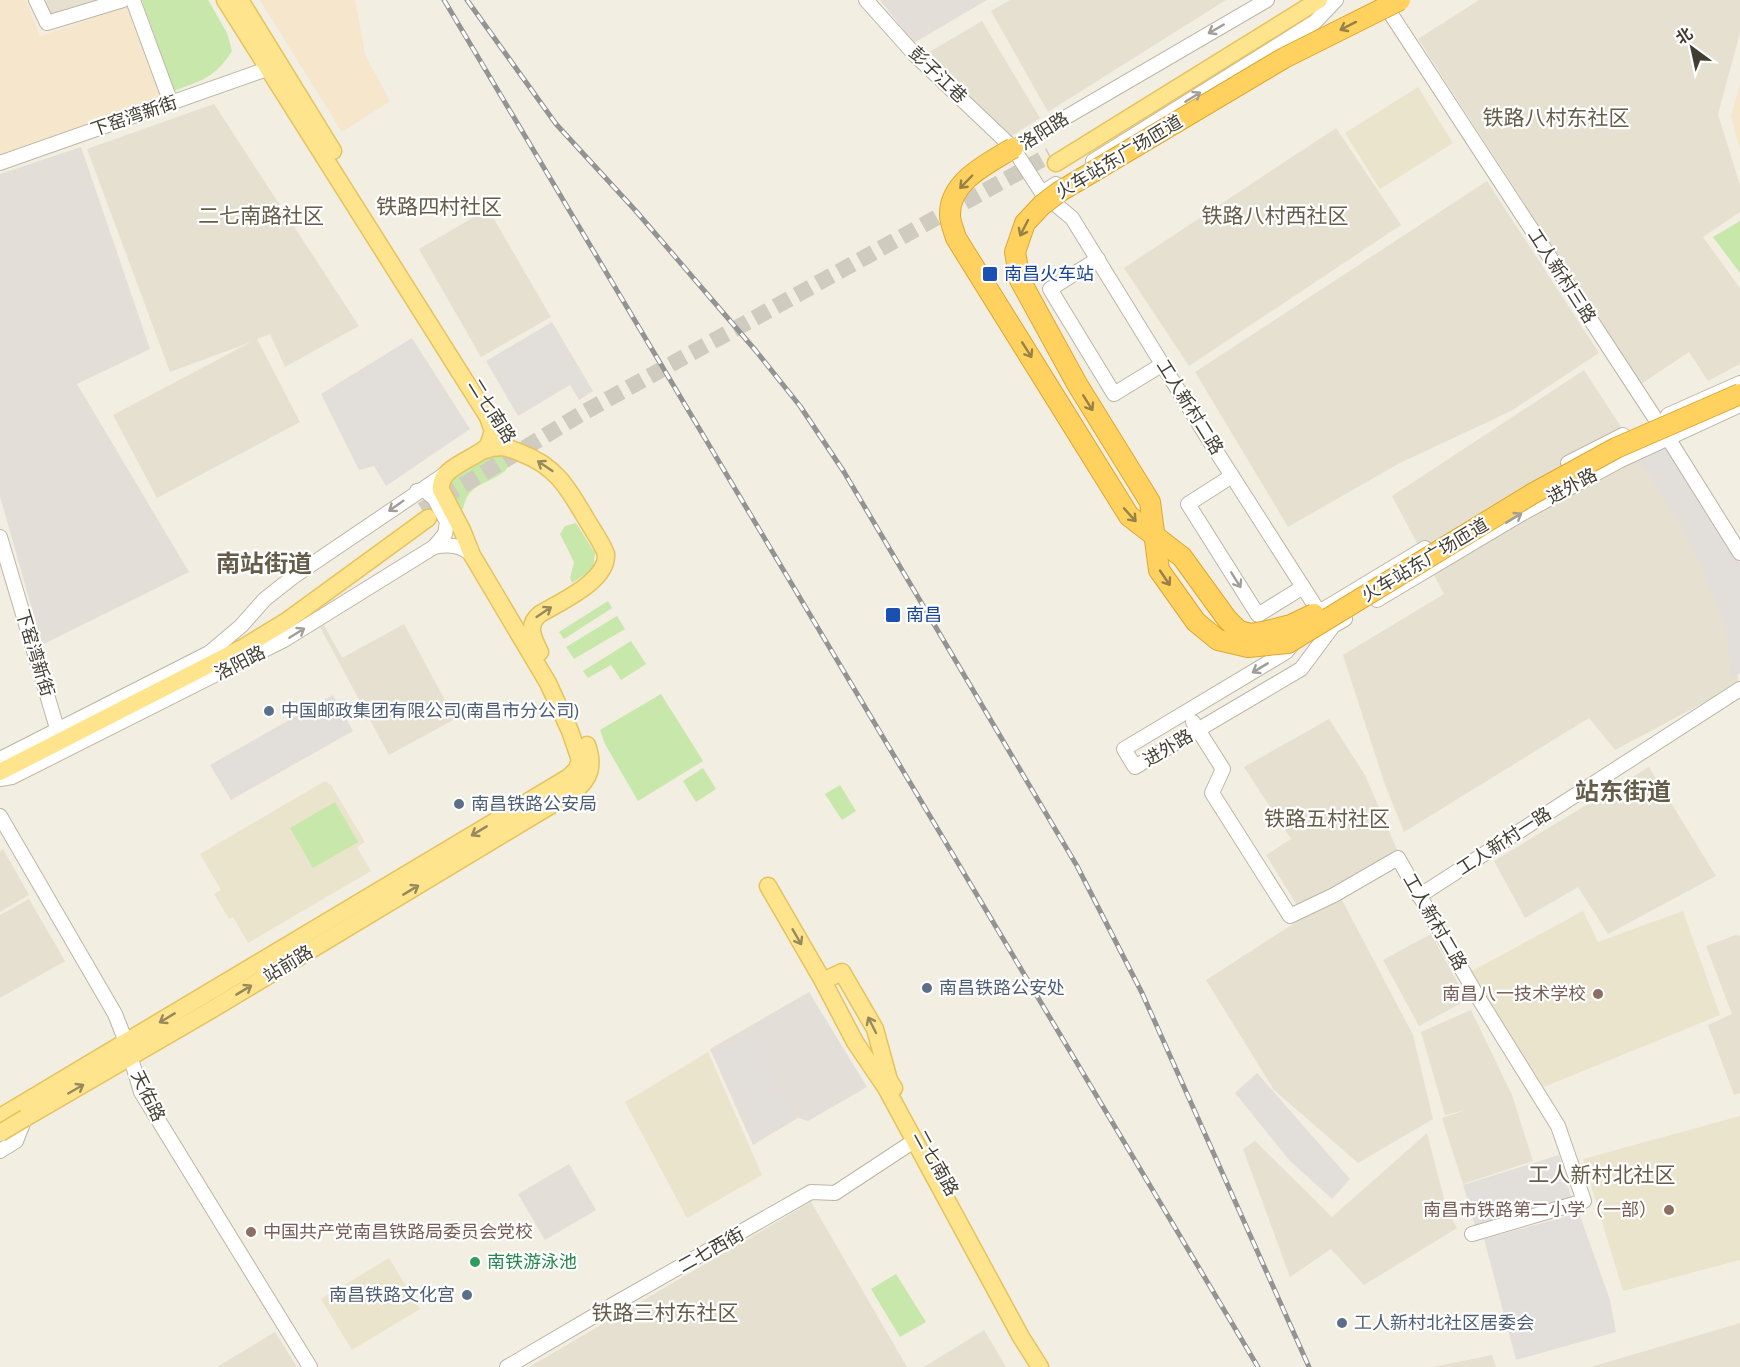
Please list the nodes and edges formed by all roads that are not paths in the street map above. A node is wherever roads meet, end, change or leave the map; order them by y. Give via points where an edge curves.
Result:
1 (36, 0) edge
2 (123, 0) edge
3 (133, 0) edge
4 (225, 0) edge
5 (240, 0) edge
6 (866, 0) edge
7 (1267, 0) edge
8 (1301, 0) edge
9 (1319, 0) edge
10 (1336, 0) edge
11 (1382, 0) edge
12 (1400, 0) edge
13 (267, 69) junction
14 (171, 103) junction
15 (1013, 148) junction
16 (0, 163) edge
17 (1042, 193) junction
18 (1098, 259) junction
19 (1163, 364) junction
20 (1740, 383) edge
21 (1740, 394) edge
22 (1740, 405) edge
23 (1656, 420) junction
24 (1668, 438) junction
25 (485, 450) junction
26 (517, 451) junction
27 (445, 474) junction
28 (1232, 476) junction
29 (417, 491) junction
30 (0, 537) edge
31 (1156, 537) junction
32 (434, 547) junction
33 (1740, 553) edge
34 (472, 555) junction
35 (1303, 587) junction
36 (1319, 612) junction
37 (1333, 626) junction
38 (1740, 689) edge
39 (1187, 712) junction
40 (1198, 730) junction
41 (58, 732) junction
42 (0, 759) edge
43 (0, 766) edge
44 (0, 772) edge
45 (0, 779) edge
46 (569, 786) junction
47 (0, 816) edge
48 (768, 886) dead end
49 (1419, 896) junction
50 (823, 981) junction
51 (128, 1050) junction
52 (0, 1109) edge
53 (23, 1112) junction
54 (0, 1117) edge
55 (0, 1133) edge
56 (914, 1141) junction
57 (0, 1151) edge
58 (1472, 1234) dead end
59 (310, 1367) edge
60 (507, 1367) edge
61 (1040, 1367) edge
62 (1053, 1367) edge

1 - 2 street via 46,22
3 - 14 street
4 - 13 main road, 二七南路
5 - 26 main road, 二七南路
6 - 15 street, 彭子江巷 via 916,56
7 -> 15 street, 洛阳路
8 - 9 main road, 洛阳路 via 1053,159
17 -> 10 street via 1315,22
11 - 23 street, 工人新村三路
12 -> 31 highway, 火车站东广场匝道, bridge via 1284,58 1070,185 1025,223 1015,252 1020,280 1077,384 1150,502
13 - 14 street, 下窑湾新街
13 - 25 main road, 二七南路 via 488,417 493,436
14 - 16 street, 下窑湾新街
15 - 17 street, 洛阳路
15 -> 31 highway, bridge via 977,170 954,194 950,215 956,238 1128,516
17 - 18 street, 工人新村二路 via 1072,218
18 - 19 street, 工人新村二路
18 - 19 street via 1050,289 1108,385 1114,394
19 - 28 street, 工人新村二路
20 - 23 street, 进外路
31 -> 21 highway, 火车站东广场匝道, bridge via 1159,570 1196,622 1218,640 1248,647 1288,643 1532,494 1616,448
22 - 24 street, 进外路
23 - 24 street, 工人新村三路
23 - 36 street, 进外路 via 1592,450
24 - 33 street, 工人新村三路
37 -> 24 street, 进外路 via 1532,508
25 - 26 main road via 500,446
25 - 27 main road, 二七南路
46 -> 26 main road, 二七南路 via 588,778 590,753 533,638 531,625 540,614 597,577 606,564 606,554 558,475
27 - 29 street, 洛阳路
27 - 34 main road via 441,490
28 - 35 street, 工人新村二路
28 -> 35 street via 1188,504 1258,615
29 - 32 street via 432,495 447,522 445,534
29 -> 41 street, 洛阳路 via 293,577 209,653
30 - 41 street, 下窑湾新街
31 - 36 highway, bridge via 1182,557 1239,631 1267,631
32 - 34 street via 456,546
45 -> 32 street, 洛阳路 via 12,777 284,640
34 - 46 main road via 548,683 574,740 580,762
35 - 36 street, 工人新村二路
36 - 37 street, 工人新村二路
36 -> 39 street, 进外路 via 1286,652
37 - 40 street, 进外路 via 1301,669
38 - 49 street, 工人新村一路
39 - 40 street, 工人新村二路
39 - 40 street, 进外路 via 1124,749 1135,767
40 - 49 street, 工人新村二路 via 1223,768 1212,793 1290,916 1398,858
41 - 42 street, 洛阳路
41 - 43 main road, 洛阳路
41 - 44 main road, 洛阳路 via 238,642 425,514 288,620 244,647
46 - 51 main road, 站前路
47 - 51 street, 天佑路 via 115,1014
48 -> 50 main road, 二七南路
49 - 58 street, 工人新村二路 via 1558,1126 1584,1201
50 - 56 main road, 二七南路
62 -> 50 main road, 二七南路 via 889,1080 875,1029 842,972
51 - 53 main road, 站前路
51 - 59 street, 天佑路 via 141,1092
52 - 53 street
53 - 54 main road, 站前路
53 - 55 main road, 站前路, bridge
53 - 57 street via 16,1142
56 - 60 street, 二七西街 via 835,1194 811,1192
56 - 61 main road, 二七南路

